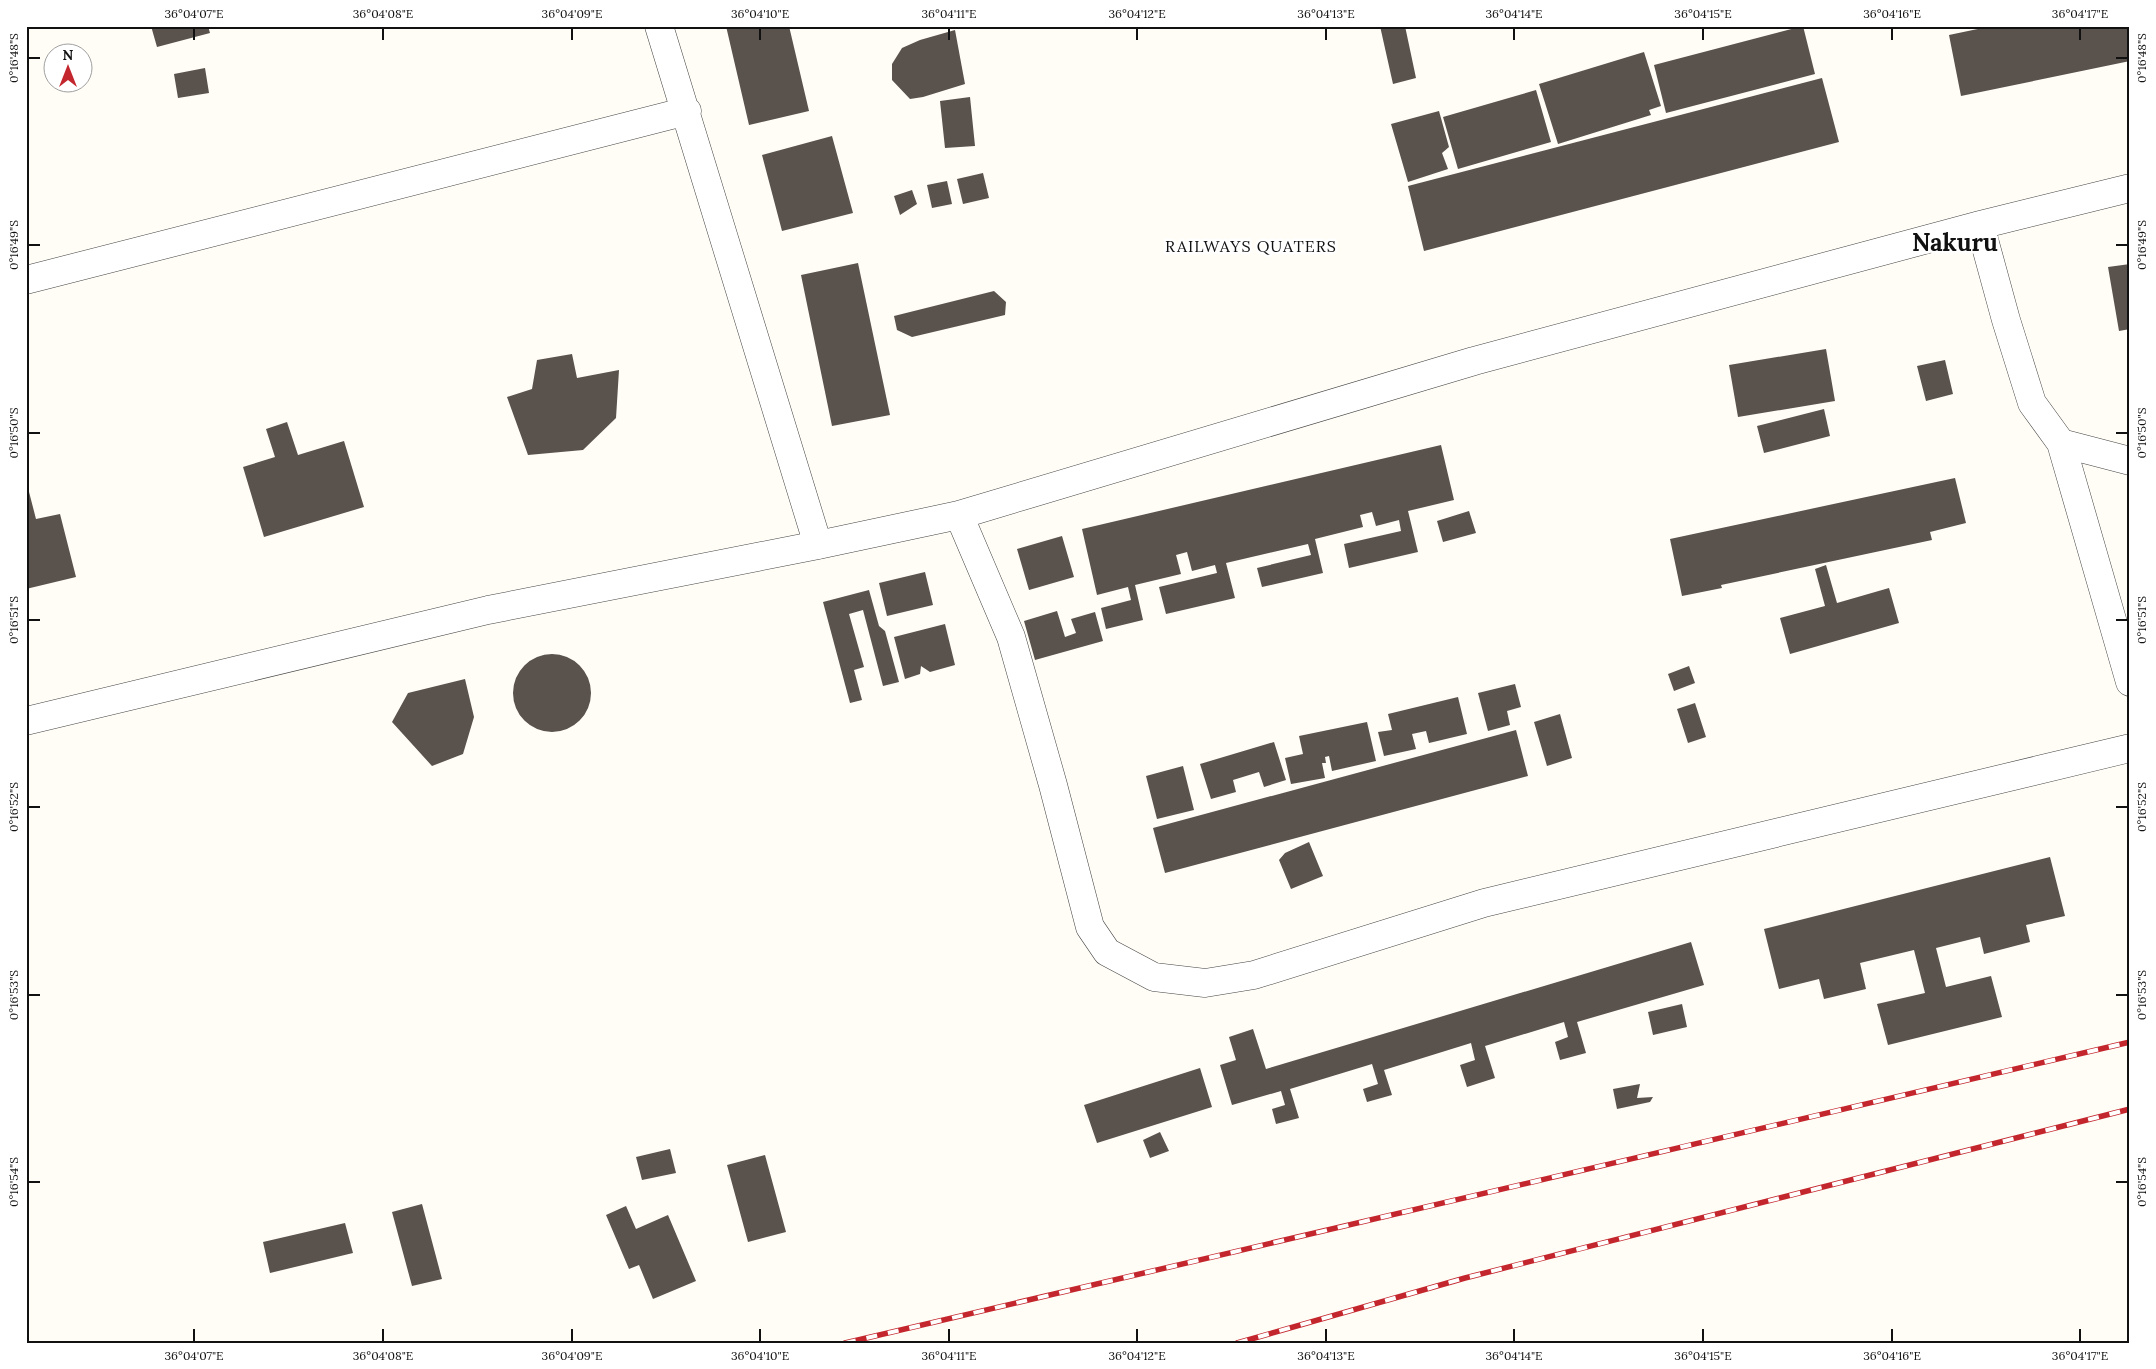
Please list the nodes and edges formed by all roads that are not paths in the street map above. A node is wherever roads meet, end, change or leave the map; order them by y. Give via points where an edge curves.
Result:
1 (659, 26) edge
2 (686, 111) junction
3 (2130, 188) edge
4 (1980, 225) junction
5 (26, 280) edge
6 (2061, 443) junction
7 (2130, 461) edge
8 (959, 515) junction
9 (818, 545) junction
10 (2130, 682) edge
11 (26, 721) edge
12 (2130, 748) edge

1 - 2 street
2 - 5 street
2 - 9 street
3 - 4 street
4 - 6 street via 2032,403
4 - 8 street via 1474,361
6 - 7 street
6 - 10 street
8 - 9 street
8 - 12 street via 1011,637 1090,927 1107,952 1154,977 1205,983 1254,974 1484,903
9 - 11 street via 488,610

